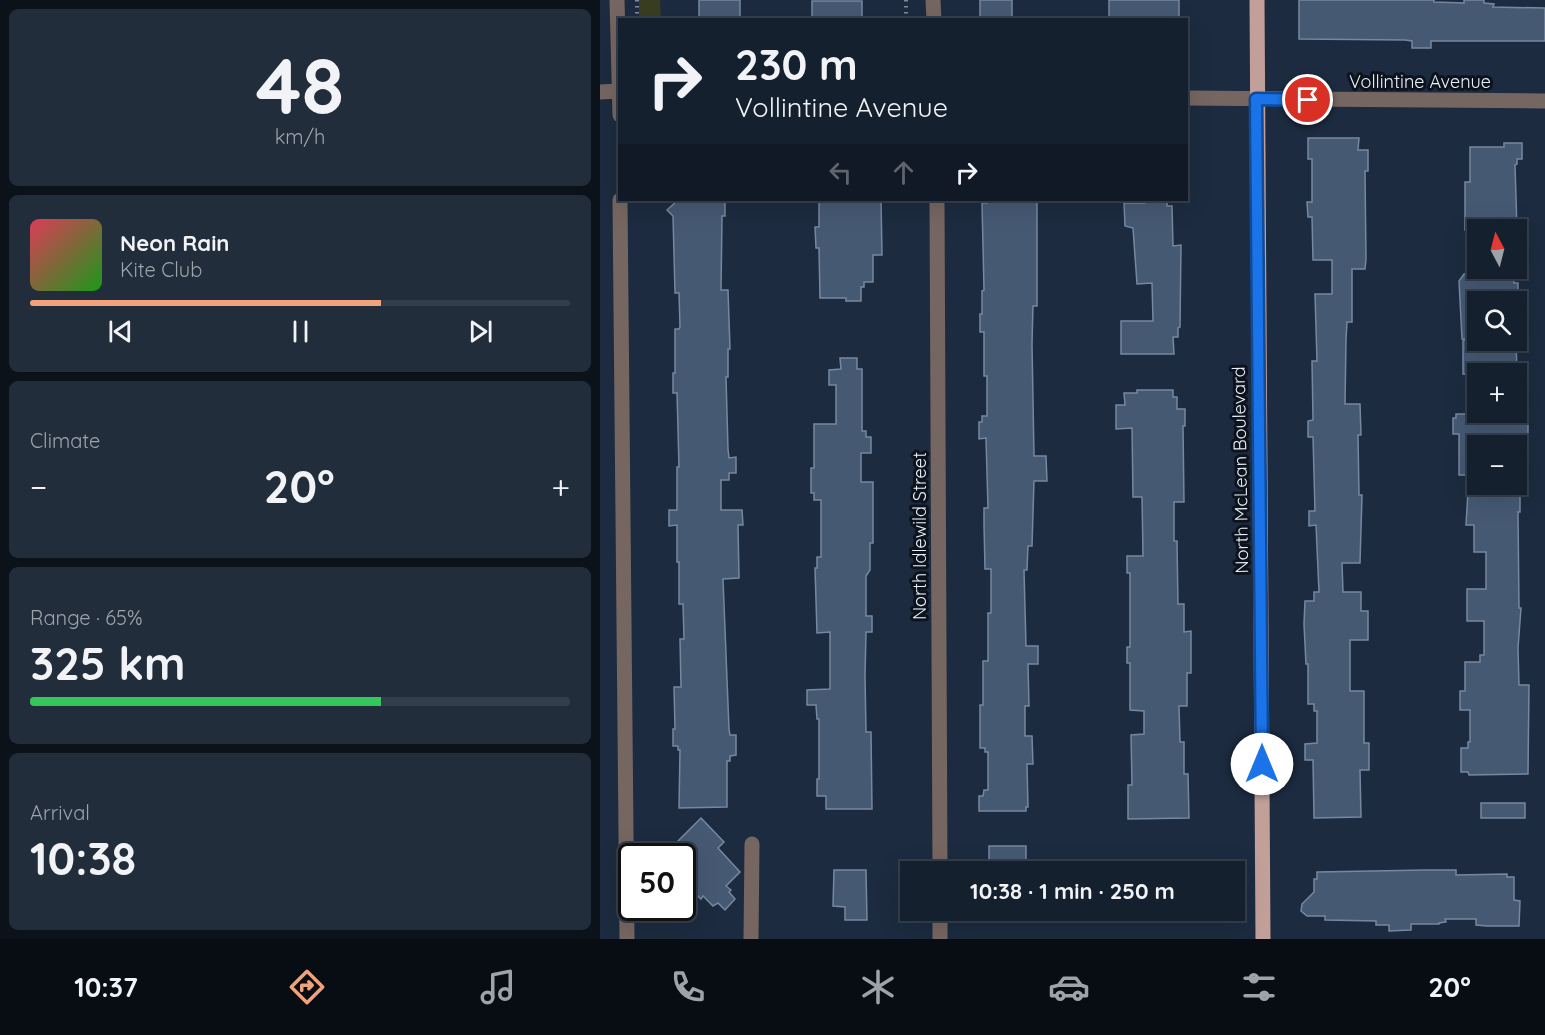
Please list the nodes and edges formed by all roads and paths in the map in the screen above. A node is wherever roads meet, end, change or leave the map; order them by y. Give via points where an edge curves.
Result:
1 (617, 0) edge
2 (637, 0) edge
3 (906, 0) edge
4 (933, 0) edge
5 (1257, 0) edge
6 (637, 18) edge
7 (906, 18) edge
8 (934, 18) edge
9 (618, 46) edge
10 (600, 92) edge
11 (618, 92) edge
12 (1188, 98) edge
13 (1256, 99) junction
14 (1545, 101) edge
15 (620, 201) edge
16 (937, 201) edge
17 (752, 844) dead end
18 (940, 861) edge
19 (940, 921) edge
20 (627, 939) edge
21 (751, 939) edge
22 (940, 939) edge
23 (1263, 939) edge

1 - 9 street
2 - 6 path
3 - 7 path
4 - 8 street
5 - 13 main road, North McLean Boulevard
10 - 11 street
12 - 13 street, Vollintine Avenue
13 - 14 street, Vollintine Avenue
13 - 23 main road, North McLean Boulevard
15 - 20 street
16 - 18 street, North Idlewild Street
17 - 21 street
19 - 22 street

